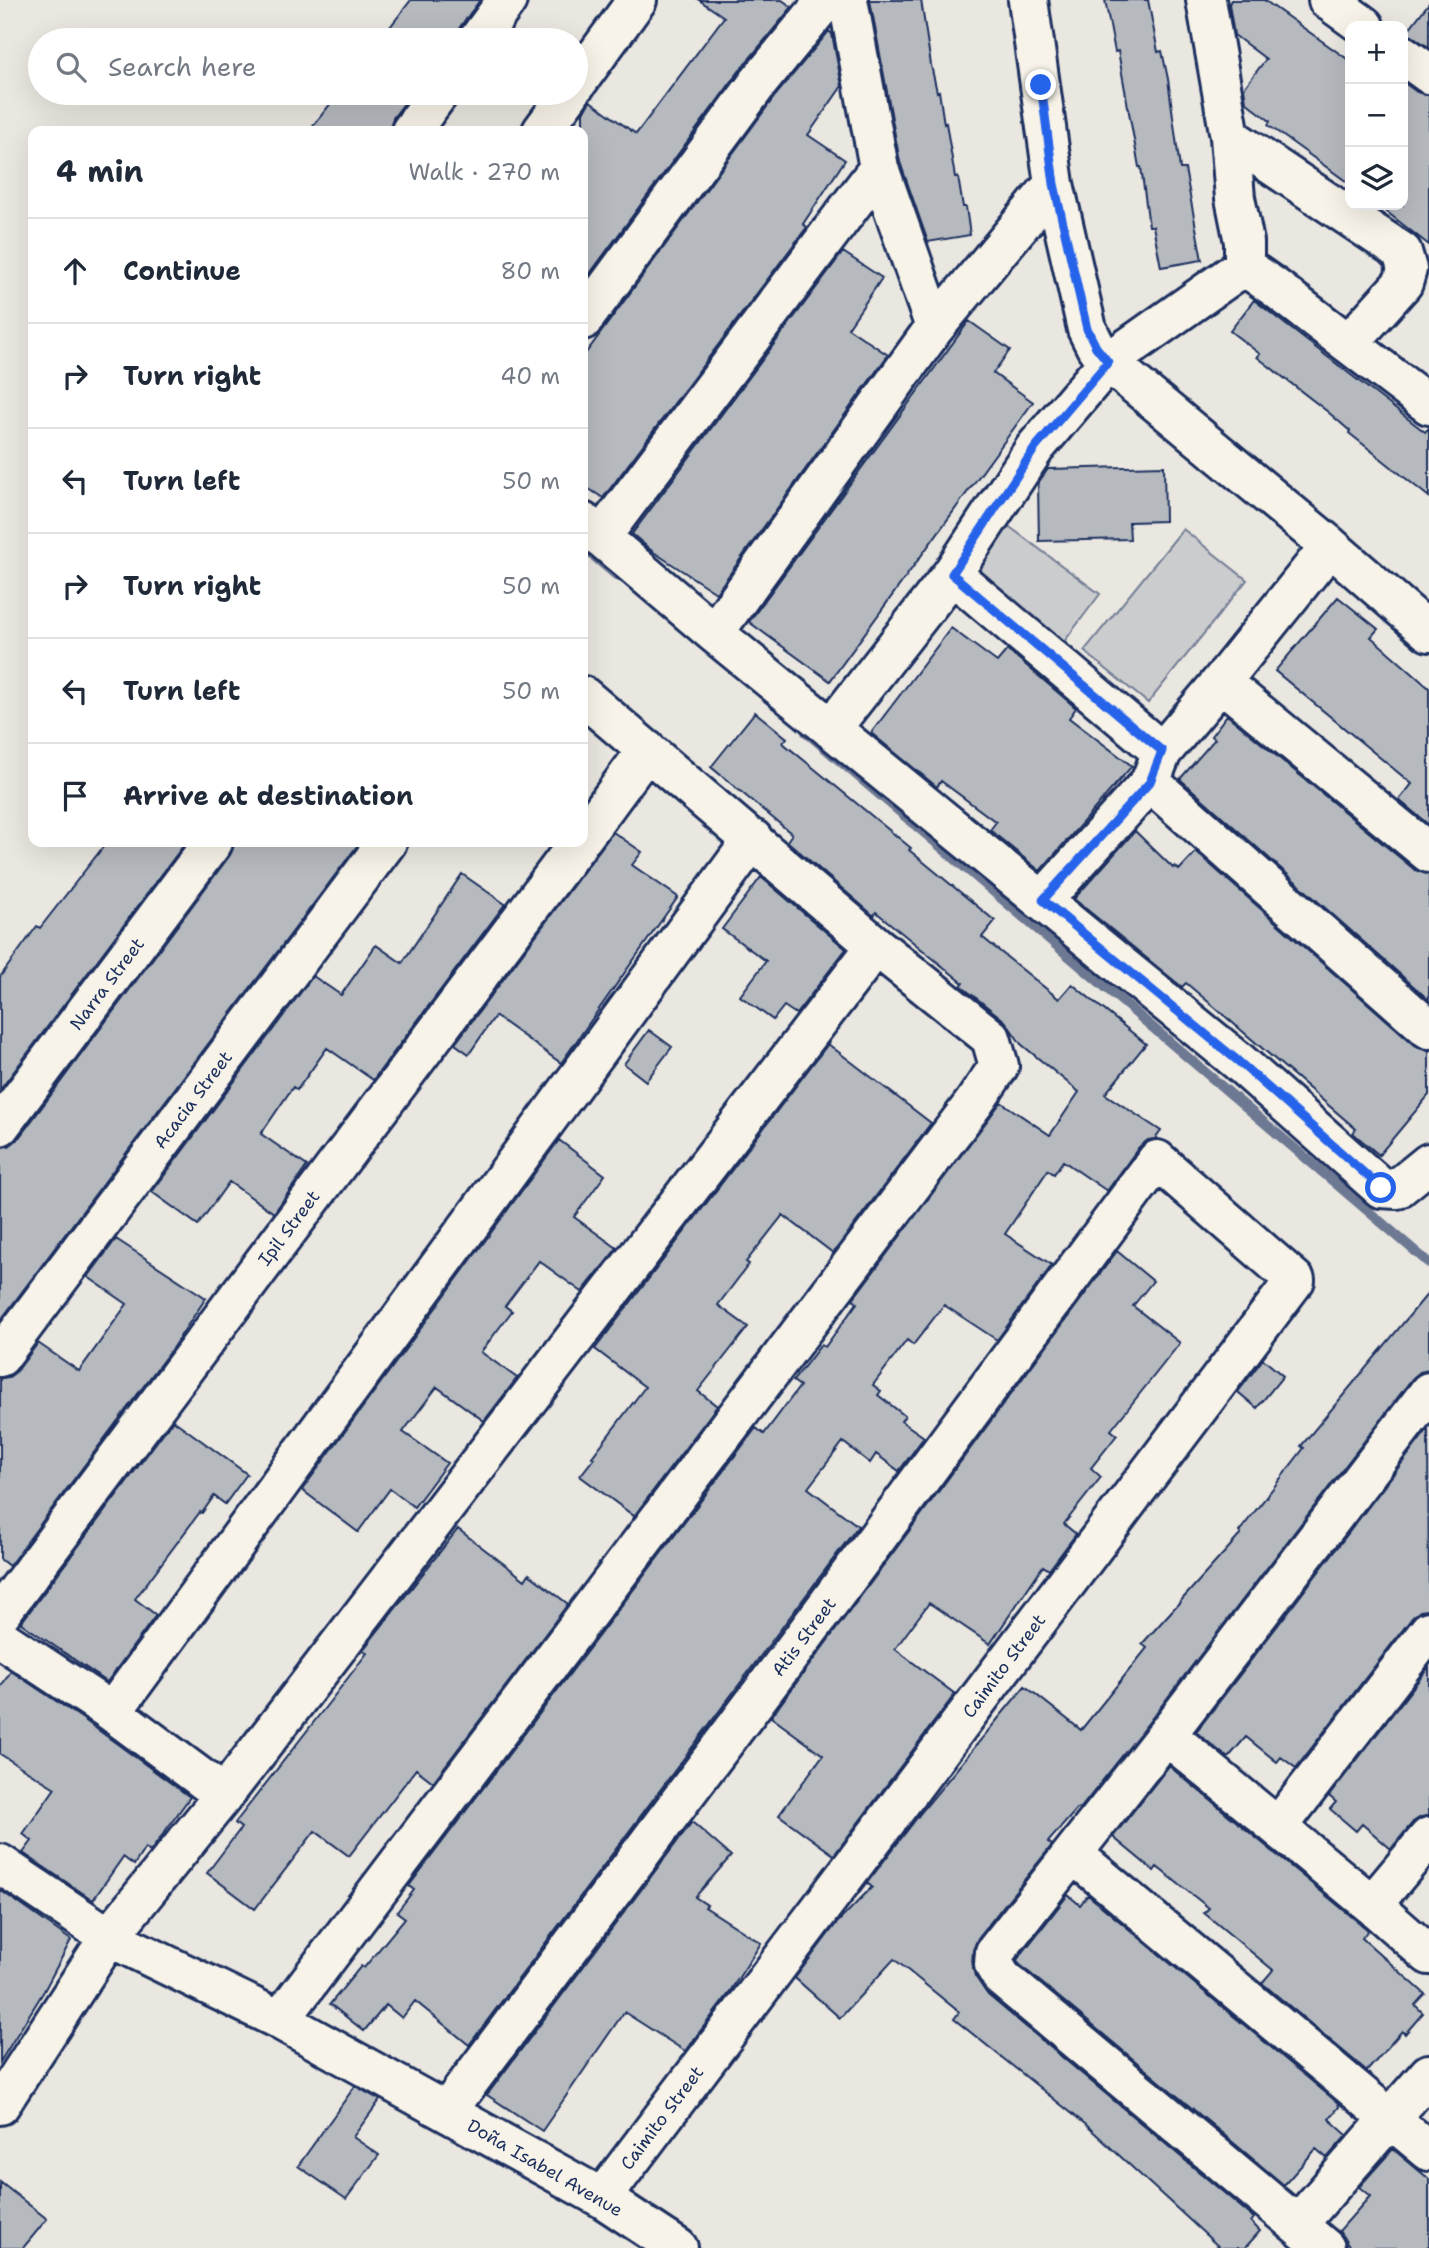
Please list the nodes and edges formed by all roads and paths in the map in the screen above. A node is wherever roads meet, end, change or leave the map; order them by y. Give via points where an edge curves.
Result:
1 (507, 0) edge
2 (637, 0) edge
3 (826, 0) edge
4 (848, 0) edge
5 (1028, 0) edge
6 (1206, 0) edge
7 (1328, 0) edge
8 (1357, 21) edge
9 (487, 28) edge
10 (1408, 59) edge
11 (588, 67) edge
12 (1429, 74) edge
13 (430, 105) edge
14 (561, 105) edge
15 (415, 126) edge
16 (546, 126) edge
17 (1230, 137) junction
18 (879, 168) junction
19 (1054, 184) junction
20 (1244, 266) junction
21 (588, 313) edge
22 (935, 327) junction
23 (1349, 343) junction
24 (1108, 362) junction
25 (1429, 405) edge
26 (592, 529) edge
27 (1330, 546) junction
28 (952, 574) junction
29 (1429, 632) edge
30 (714, 633) junction
31 (1222, 682) junction
32 (588, 700) edge
33 (831, 729) junction
34 (648, 750) junction
35 (1156, 767) junction
36 (588, 830) edge
37 (753, 839) junction
38 (209, 847) edge
39 (383, 847) edge
40 (575, 847) edge
41 (1429, 853) edge
42 (1043, 900) junction
43 (876, 946) junction
44 (1429, 1029) edge
45 (0, 1126) edge
46 (1157, 1160) joint
47 (1429, 1165) edge
48 (0, 1357) edge
49 (1429, 1392) edge
50 (0, 1614) edge
51 (1429, 1631) edge
52 (0, 1638) edge
53 (112, 1712) junction
54 (1166, 1735) junction
55 (224, 1795) junction
56 (1278, 1827) junction
57 (1429, 1837) edge
58 (1073, 1854) junction
59 (0, 1864) edge
60 (1372, 1905) junction
61 (109, 1937) junction
62 (1429, 1955) edge
63 (280, 2020) junction
64 (1429, 2074) edge
65 (6, 2085) edge
66 (447, 2111) junction
67 (1390, 2118) junction
68 (1429, 2151) edge
69 (602, 2198) junction
70 (1311, 2236) edge
71 (678, 2248) edge

1 - 9 street
2 - 11 street
3 - 21 street via 758,83
4 - 18 street
5 - 19 street
6 - 17 street
7 - 8 street
10 - 12 street
13 - 15 street
14 - 16 street
17 - 20 street
17 - 23 street via 1402,252 1403,283
18 - 22 street
18 - 26 street
19 - 22 street
19 - 24 street via 1087,329
20 - 23 street
20 - 24 street
22 - 30 street
23 - 25 street
24 - 27 street
24 - 28 street via 1035,448
26 - 30 street
27 - 29 street
27 - 31 street
28 - 33 street
28 - 35 street
30 - 33 street
31 - 35 street
31 - 41 street
32 - 34 street
33 - 42 street
34 - 36 street
34 - 37 street
35 - 42 street
35 - 44 street
37 - 43 street
37 - 53 street
38 - 45 street, Narra Street
39 - 48 street, Acacia Street
40 - 50 street, Ipil Street
42 - 47 street via 1238,1061 1381,1188 1396,1189
43 - 55 street
43 - 63 street via 991,1038 999,1066
46 - 66 street, Atis Street
46 - 69 street, Caimito Street via 1295,1280
49 - 54 street
51 - 56 street
52 - 53 street
53 - 55 street
54 - 56 street
54 - 58 street
55 - 61 street
56 - 60 street
57 - 60 street
58 - 67 street
58 - 70 street via 995,1952 994,1965 1002,1978
59 - 61 street, Doña Isabel Avenue
60 - 62 street
61 - 63 street, Doña Isabel Avenue
61 - 65 street
63 - 66 street, Doña Isabel Avenue
64 - 67 street
66 - 69 street, Doña Isabel Avenue
67 - 68 street
67 - 70 street
69 - 71 street, Doña Isabel Avenue

